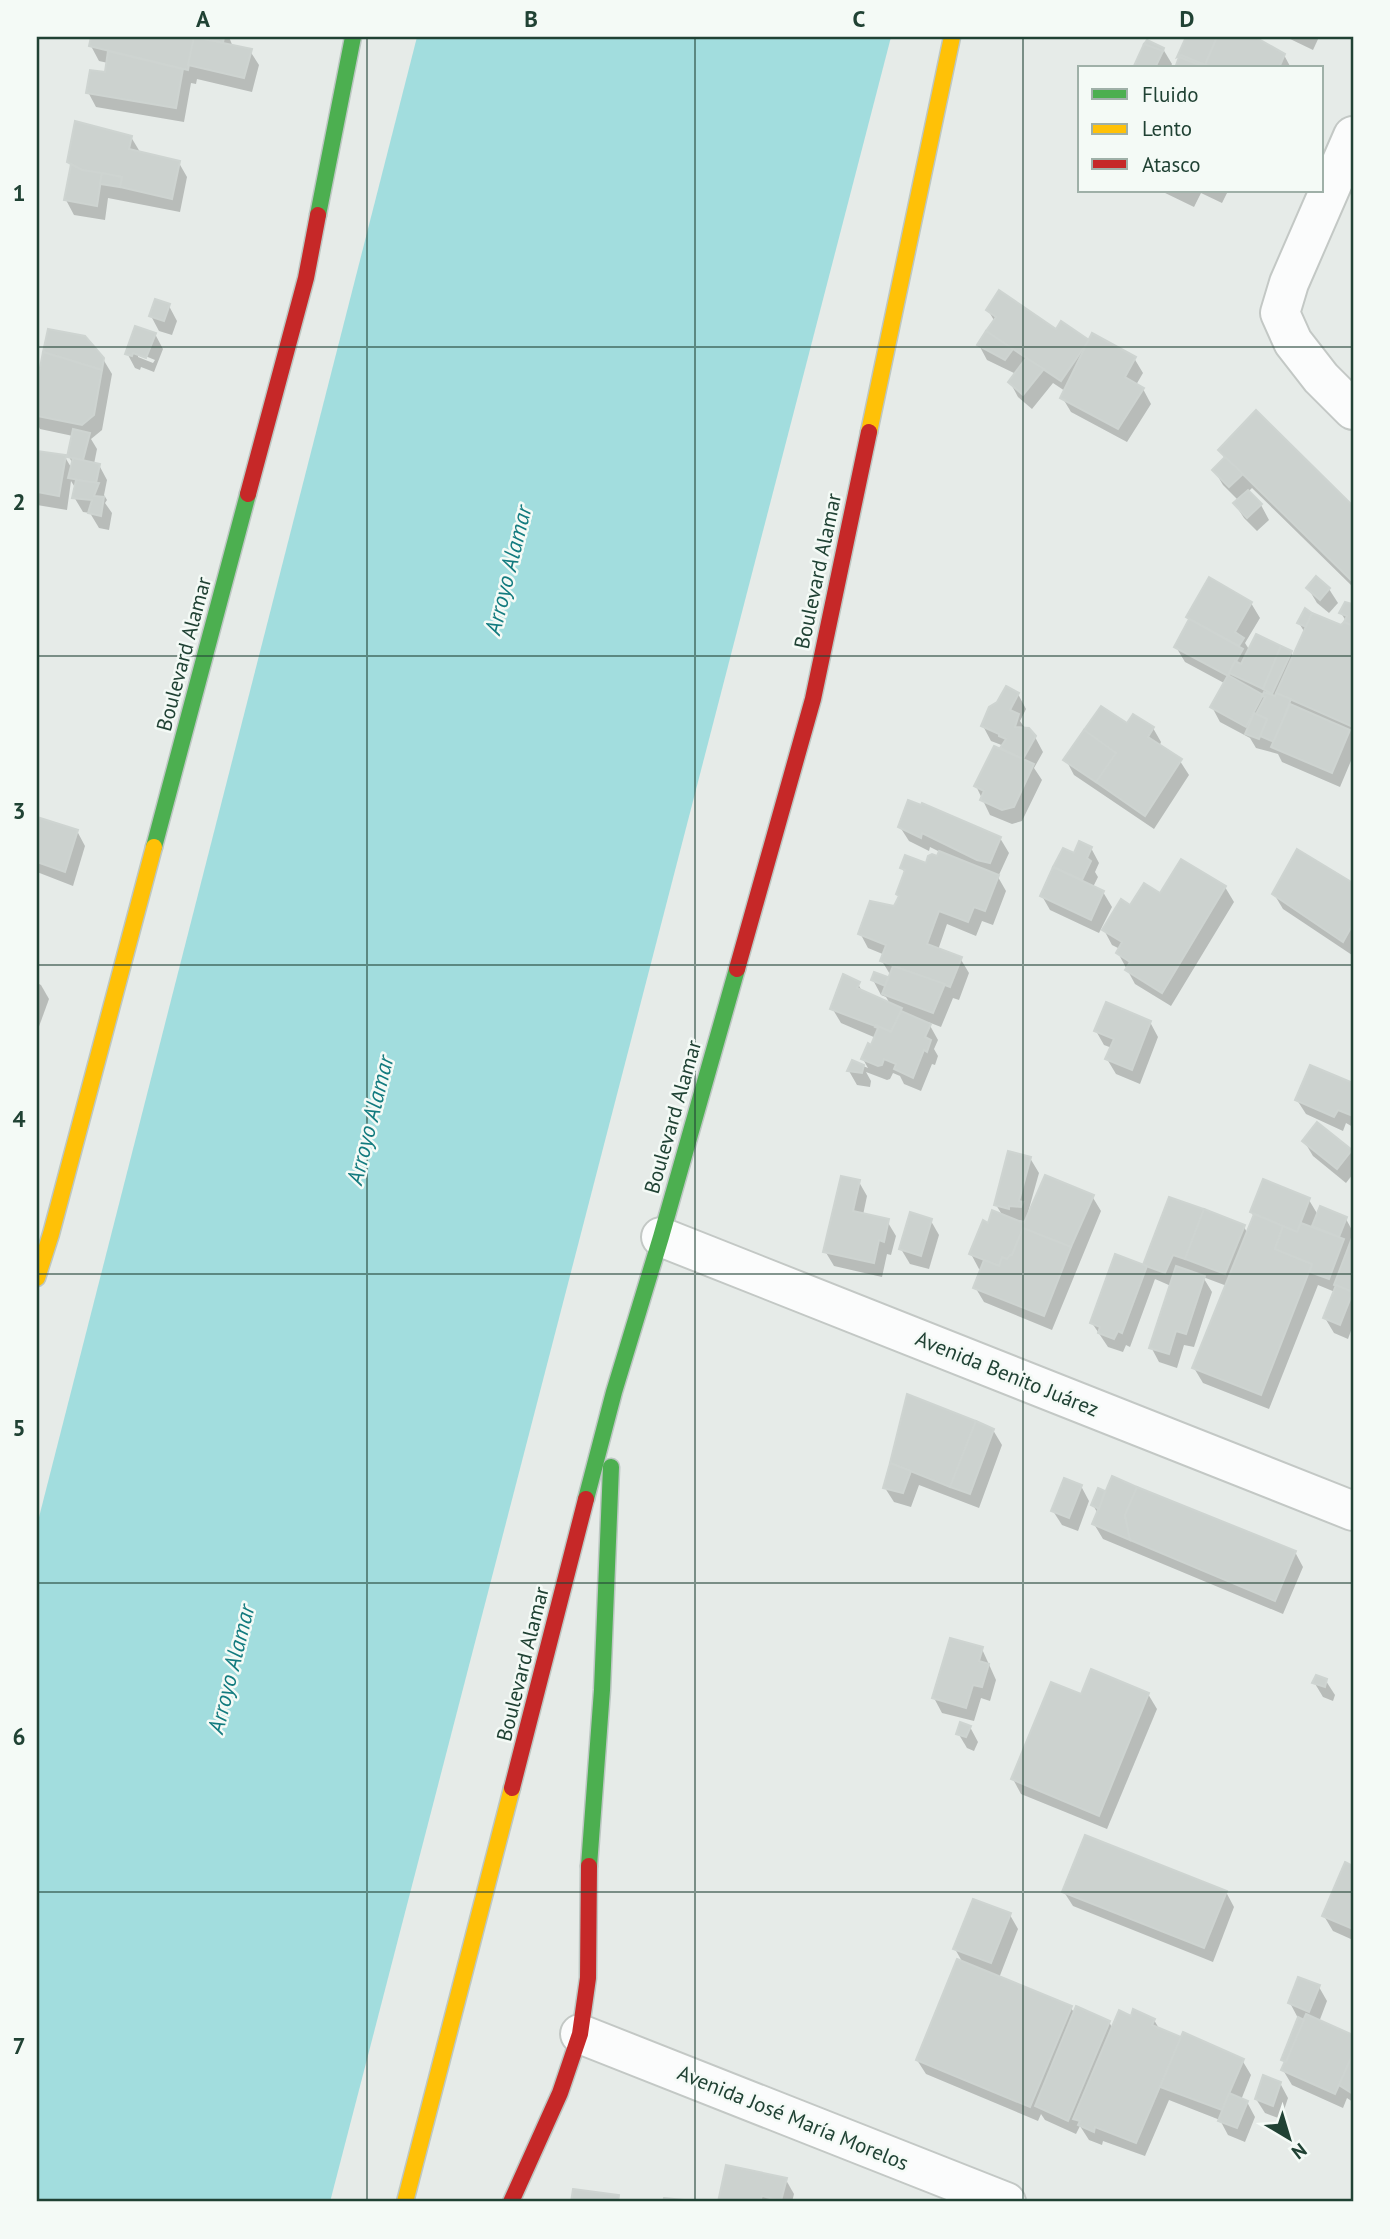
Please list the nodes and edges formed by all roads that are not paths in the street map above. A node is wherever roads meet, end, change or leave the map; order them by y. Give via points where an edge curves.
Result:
1 (353, 37) edge
2 (952, 37) edge
3 (1353, 136) edge
4 (1353, 410) edge
5 (661, 1237) junction
6 (39, 1259) edge
7 (614, 1392) junction
8 (1353, 1511) edge
9 (580, 2034) junction
10 (405, 2202) edge
11 (511, 2202) edge
12 (1006, 2202) edge

1 - 6 highway, Boulevard Alamar via 306,278 51,1234
2 - 5 highway, Boulevard Alamar via 813,699
3 - 4 street via 1280,313 1293,342
5 - 7 highway, Boulevard Alamar
5 - 8 street, Avenida Benito Juárez
7 - 9 highway via 602,1690 588,1887 588,1978
7 - 10 highway, Boulevard Alamar
9 - 11 highway via 560,2093
9 - 12 street, Avenida José María Morelos

